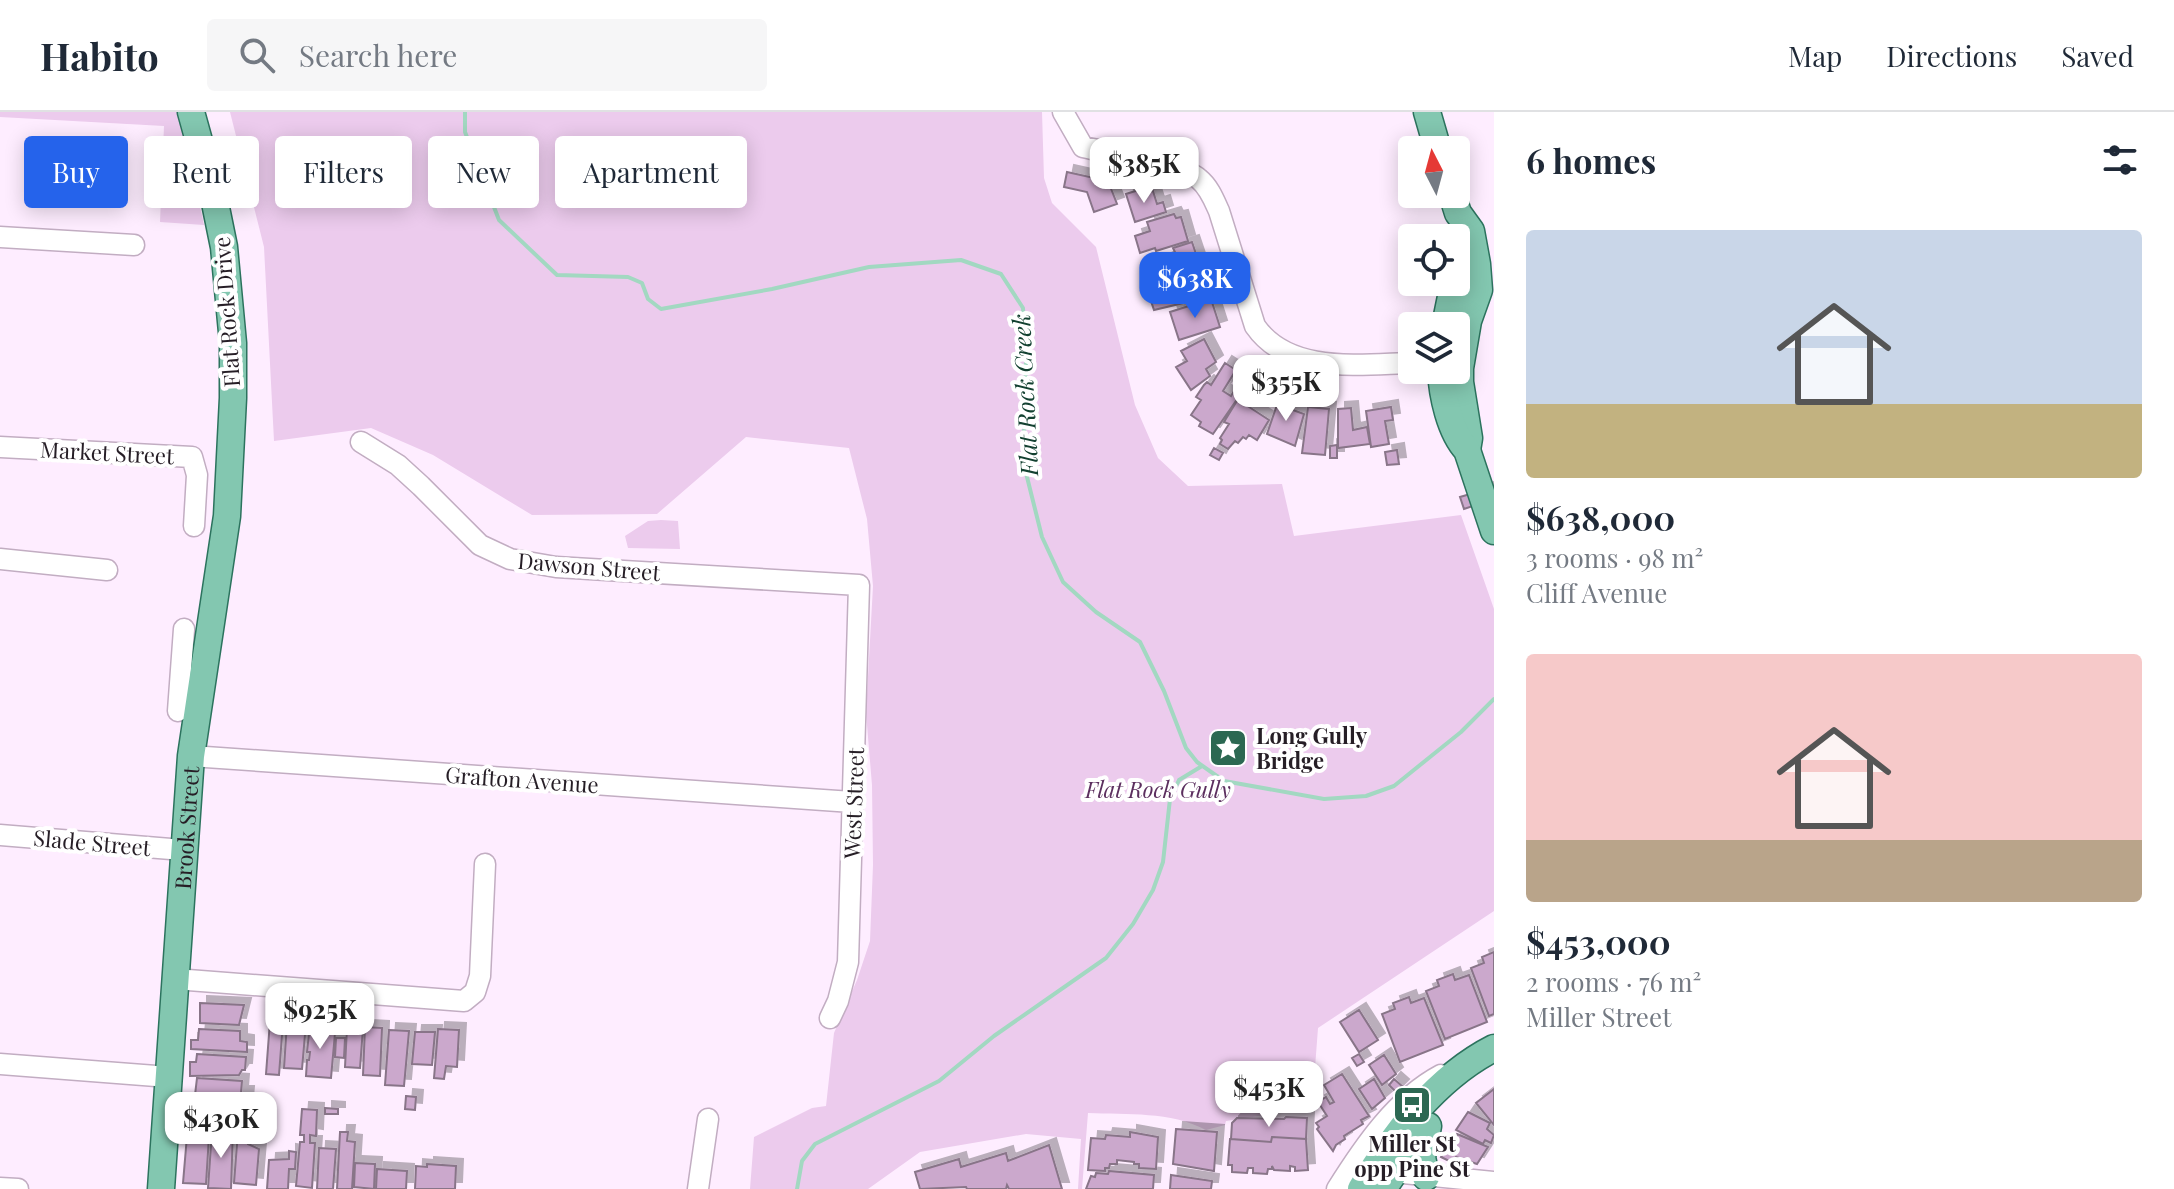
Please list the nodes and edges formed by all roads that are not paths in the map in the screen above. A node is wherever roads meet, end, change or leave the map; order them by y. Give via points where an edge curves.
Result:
1 (191, 112) edge
2 (1063, 112) edge
3 (1426, 114) edge
4 (1433, 136) edge
5 (1470, 231) edge
6 (0, 237) edge
7 (134, 245) dead end
8 (1475, 289) edge
9 (1464, 312) edge
10 (1398, 363) edge
11 (1444, 384) edge
12 (1449, 384) edge
13 (1461, 384) edge
14 (1463, 407) junction
15 (361, 442) dead end
16 (0, 447) edge
17 (1468, 452) junction
18 (229, 467) joint
19 (194, 526) dead end
20 (1494, 531) edge
21 (0, 559) edge
22 (107, 570) dead end
23 (859, 585) joint
24 (184, 629) dead end
25 (192, 667) junction
26 (178, 711) dead end
27 (191, 756) junction
28 (852, 802) junction
29 (0, 835) edge
30 (183, 850) junction
31 (485, 864) dead end
32 (175, 979) junction
33 (830, 1018) dead end
34 (1494, 1048) edge
35 (0, 1064) edge
36 (1494, 1066) edge
37 (1458, 1072) junction
38 (169, 1077) junction
39 (708, 1119) dead end
40 (1428, 1123) junction
41 (1426, 1177) junction
42 (1377, 1180) edge
43 (1494, 1182) edge
44 (0, 1188) edge
45 (18, 1189) edge
46 (161, 1189) edge
47 (698, 1189) edge
48 (1337, 1189) edge

1 - 18 main road, Flat Rock Drive via 212,188 229,287
2 - 10 street via 1083,147 1198,177 1219,211 1261,334 1290,353 1320,363
3 - 4 main road
5 - 8 main road via 1477,264
6 - 7 street
8 - 9 main road
11 - 17 main road via 1458,441
12 - 14 main road
13 - 14 main road
14 - 17 main road
15 - 23 street, Dawson Street via 398,465 480,545 510,559 556,567
16 - 19 street, Market Street via 192,457 197,475
17 - 20 main road
18 - 25 main road, Brook Street via 227,516
21 - 22 street
23 - 28 street, West Street
24 - 25 street
25 - 26 street
25 - 27 main road, Brook Street
27 - 28 street, Grafton Avenue
27 - 30 main road, Brook Street
28 - 33 street, West Street via 848,962
29 - 30 street, Slade Street
30 - 32 main road, Brook Street
31 - 32 street via 480,976 470,997 455,1002
32 - 38 main road, Brook Street
34 - 37 main road
35 - 38 street
36 - 40 main road via 1454,1093
37 - 42 main road via 1415,1113
37 - 48 street via 1439,1076 1412,1094
38 - 46 main road, Brook Street
39 - 47 street
40 - 41 main road via 1422,1157
40 - 42 main road
41 - 42 street
41 - 43 street
44 - 45 street

